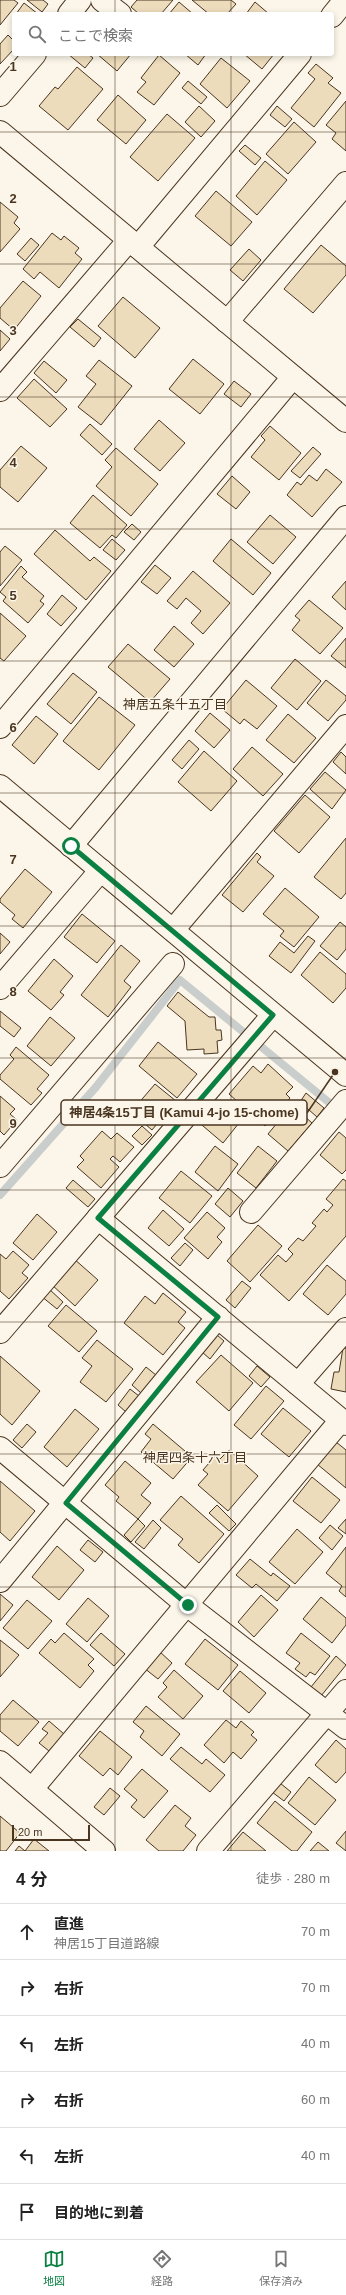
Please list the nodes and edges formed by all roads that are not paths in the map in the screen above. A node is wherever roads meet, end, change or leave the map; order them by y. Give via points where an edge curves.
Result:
1 (80, 0) edge
2 (102, 0) edge
3 (345, 0) edge
4 (70, 12) edge
5 (117, 12) edge
6 (334, 14) edge
7 (33, 56) edge
8 (298, 56) edge
9 (0, 95) edge
10 (0, 132) edge
11 (346, 183) edge
12 (134, 243) junction
13 (228, 322) junction
14 (293, 377) junction
15 (0, 390) edge
16 (346, 421) edge
17 (346, 517) edge
18 (0, 726) edge
19 (346, 726) edge
20 (0, 786) edge
21 (71, 846) junction
22 (101, 870) junction
23 (173, 930) junction
24 (173, 964) dead end
25 (0, 988) edge
26 (273, 1015) junction
27 (346, 1075) edge
28 (346, 1101) edge
29 (0, 1166) edge
30 (251, 1212) dead end
31 (98, 1218) junction
32 (218, 1317) junction
33 (346, 1329) edge
34 (0, 1332) edge
35 (298, 1384) junction
36 (343, 1422) edge
37 (0, 1448) edge
38 (66, 1503) junction
39 (0, 1581) edge
40 (188, 1605) junction
41 (346, 1691) edge
42 (329, 1713) junction
43 (346, 1728) edge
44 (0, 1762) edge
45 (32, 1789) junction
46 (104, 1851) edge
47 (208, 1851) edge

1 - 4 street
2 - 5 street
3 - 6 street
7 - 9 street
8 - 12 street
10 - 12 street
11 - 13 street
12 - 13 street
12 - 15 street
13 - 14 street
14 - 16 street
14 - 18 street
17 - 21 street
19 - 23 street
20 - 21 street
21 - 22 street
22 - 23 street
22 - 25 street
23 - 26 street
24 - 29 street
26 - 27 street
26 - 31 street
28 - 30 street
31 - 32 street
31 - 34 street
32 - 35 street
32 - 38 street
33 - 35 street
35 - 36 street
36 - 40 street
37 - 38 street
38 - 39 street
38 - 40 street
40 - 42 street
40 - 45 street
41 - 42 street
42 - 43 street
42 - 47 street
44 - 45 street
45 - 46 street

